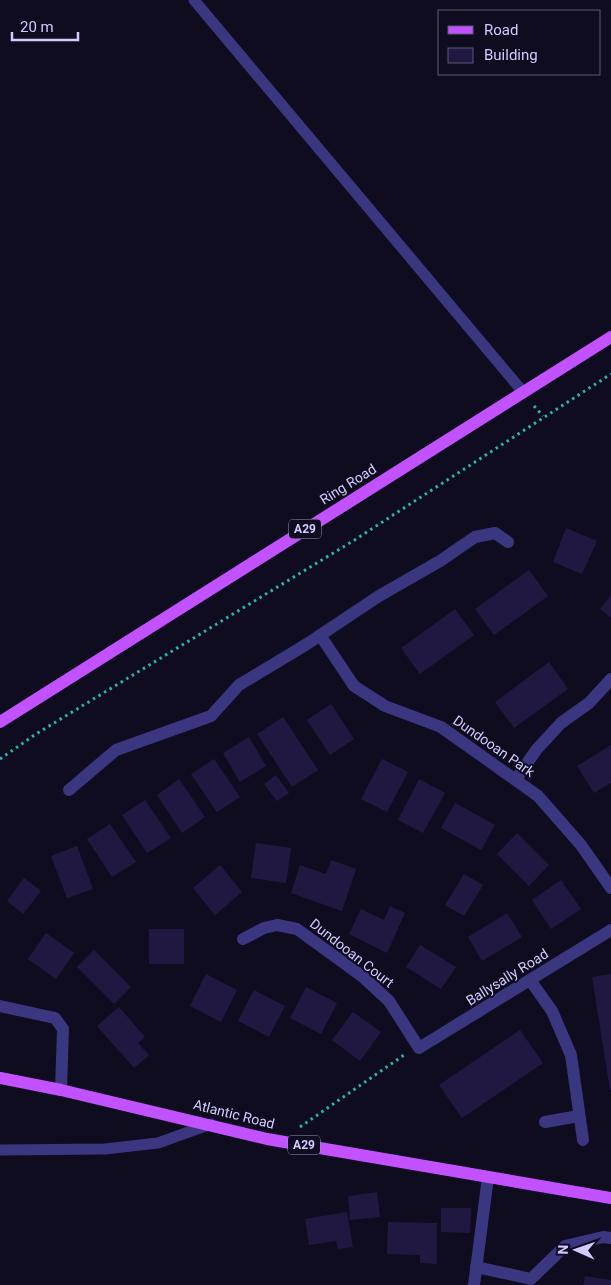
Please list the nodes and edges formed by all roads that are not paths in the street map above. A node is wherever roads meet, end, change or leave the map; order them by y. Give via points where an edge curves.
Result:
1 (194, 0) edge
2 (611, 337) edge
3 (523, 392) junction
4 (508, 542) dead end
5 (320, 635) junction
6 (611, 678) edge
7 (0, 722) edge
8 (516, 779) junction
9 (69, 790) dead end
10 (611, 888) edge
11 (611, 930) edge
12 (243, 939) dead end
13 (530, 980) junction
14 (0, 1006) edge
15 (419, 1048) joint
16 (0, 1078) edge
17 (61, 1090) junction
18 (578, 1116) junction
19 (545, 1122) dead end
20 (211, 1124) junction
21 (582, 1140) dead end
22 (0, 1150) edge
23 (488, 1177) junction
24 (611, 1198) edge
25 (611, 1238) edge
26 (476, 1267) junction
27 (474, 1285) edge

1 - 3 lane
2 - 3 main road, Ring Road / A29
3 - 7 main road, Ring Road / A29
4 - 5 street via 495,533 475,537
5 - 8 street, Dundooan Park via 354,686 385,706 441,727
5 - 9 street via 239,685 210,716 116,750
6 - 8 street via 589,703 561,723
8 - 10 street, Dundooan Park via 538,796 581,845
11 - 13 street, Ballysally Road
12 - 15 street, Dundooan Court via 277,925 297,929 363,977 389,1001
13 - 15 street, Ballysally Road
13 - 18 street via 552,1011 571,1055
14 - 17 street via 55,1018 63,1029
16 - 17 main road, Atlantic Road / A29
17 - 20 main road, Atlantic Road / A29
18 - 19 street
18 - 21 street
20 - 22 lane via 158,1142 105,1149
20 - 23 main road, Atlantic Road / A29 via 282,1141
23 - 24 main road, Atlantic Road / A29
23 - 26 street
25 - 26 street via 602,1237 565,1246 531,1279
26 - 27 street

